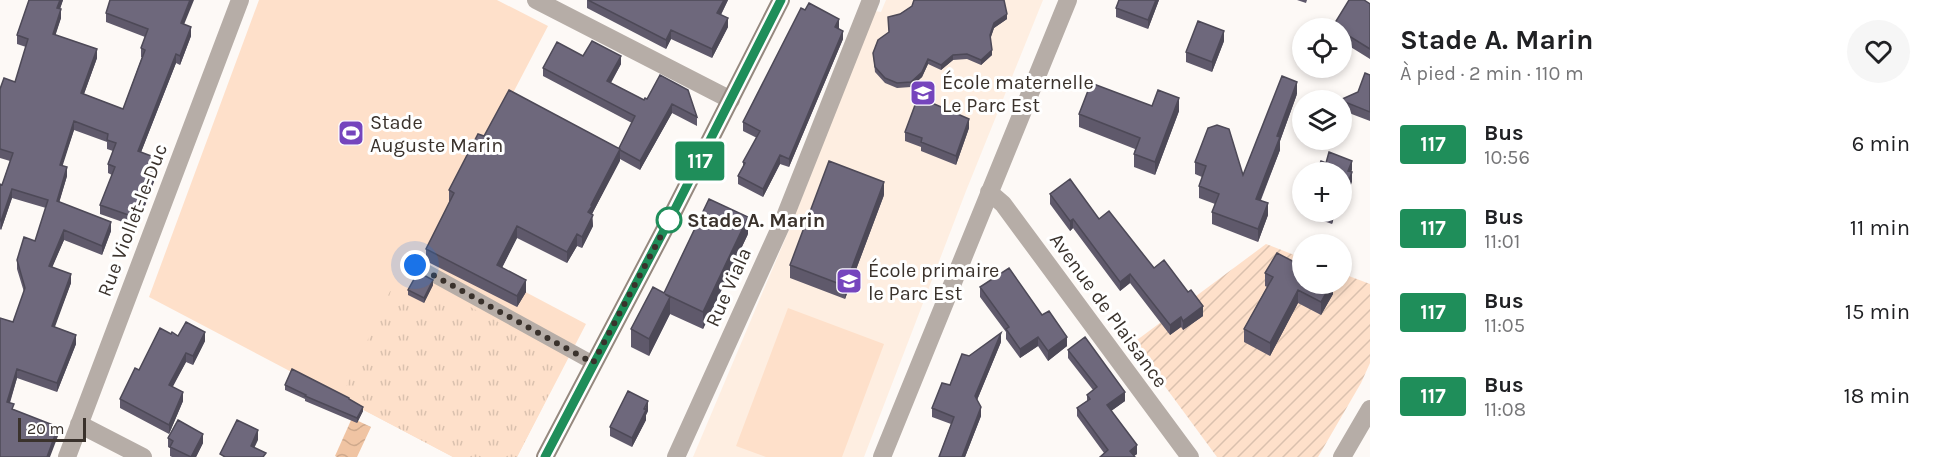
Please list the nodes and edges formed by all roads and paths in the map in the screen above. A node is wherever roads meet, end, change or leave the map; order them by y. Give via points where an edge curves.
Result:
1 (240, 0) edge
2 (536, 0) edge
3 (781, 0) edge
4 (871, 0) edge
5 (1068, 0) edge
6 (731, 100) junction
7 (989, 192) junction
8 (415, 265) dead end
9 (593, 363) junction
10 (1370, 409) edge
11 (79, 424) junction
12 (67, 457) edge
13 (143, 457) edge
14 (546, 457) edge
15 (676, 457) edge
16 (882, 457) edge
17 (1190, 457) edge
18 (1342, 457) edge

1 - 11 street, Rue Viollet-le-Duc
2 - 6 street
3 - 6 main road
4 - 15 street, Rue Viala via 784,219
5 - 7 street
6 - 9 main road
7 - 16 street
7 - 17 street, Avenue de Plaisance via 1003,204
8 - 9 lane
9 - 14 main road
10 - 18 street
11 - 12 street, Rue Viollet-le-Duc
11 - 13 street

